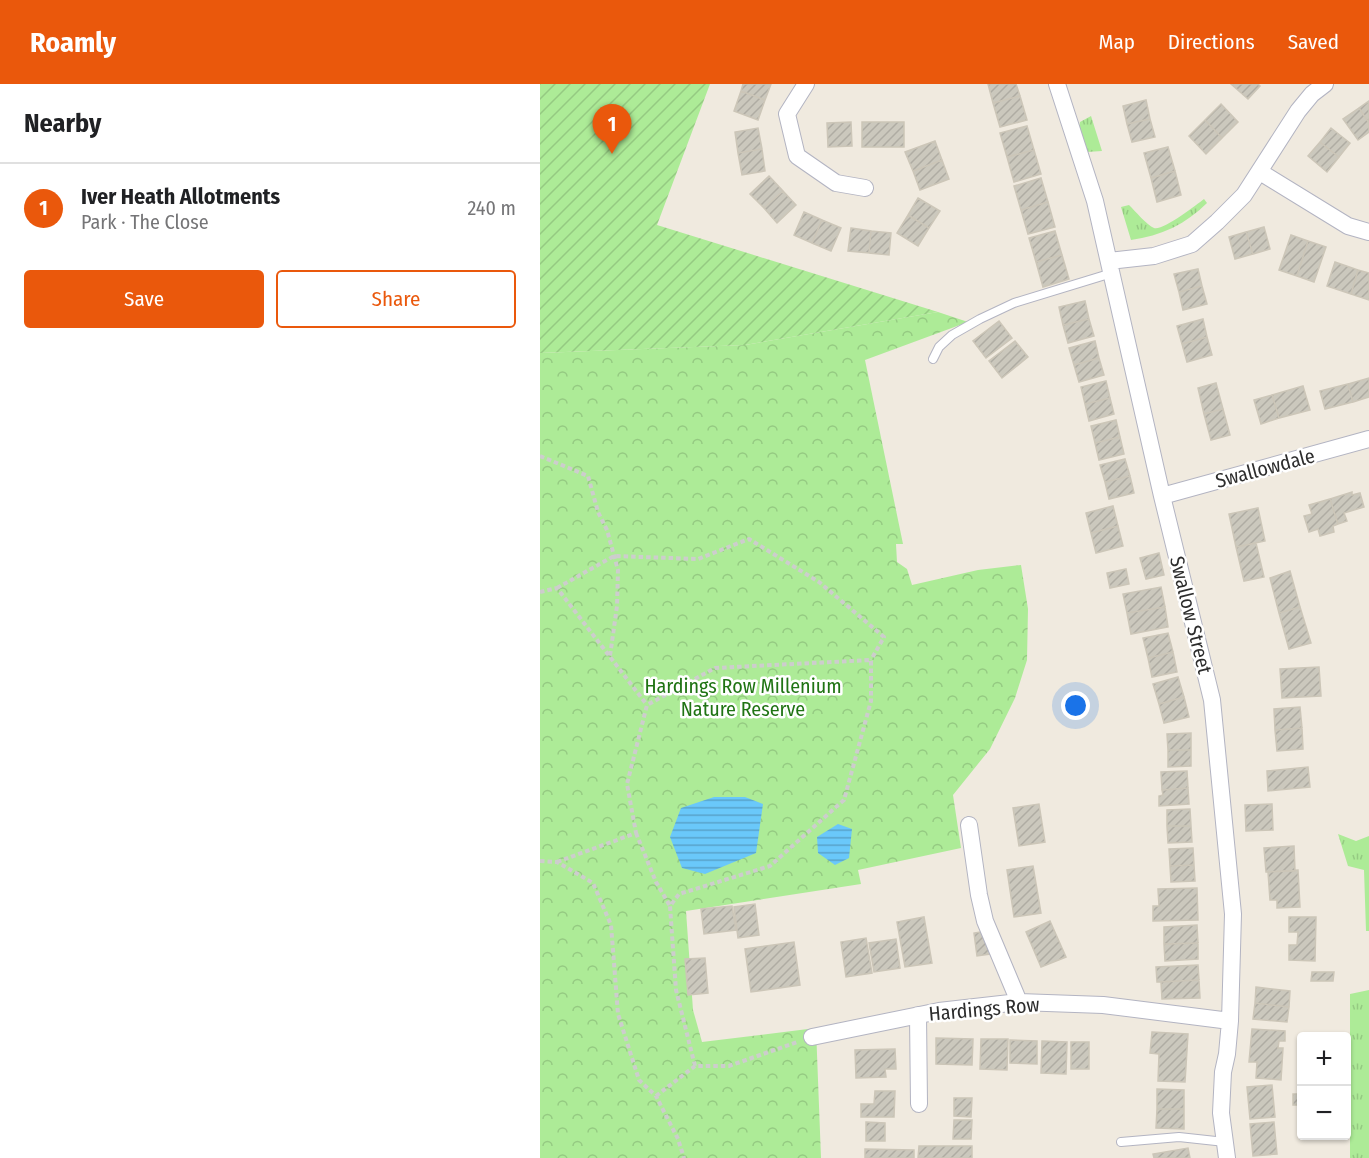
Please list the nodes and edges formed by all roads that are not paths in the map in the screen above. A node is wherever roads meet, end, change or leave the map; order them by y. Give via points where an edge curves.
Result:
1 (806, 84) edge
2 (1057, 84) edge
3 (1325, 84) edge
4 (1260, 172) junction
5 (865, 188) dead end
6 (1369, 232) edge
7 (1110, 267) junction
8 (933, 359) dead end
9 (1369, 439) edge
10 (1162, 496) junction
11 (969, 825) dead end
12 (1019, 1002) junction
13 (918, 1015) junction
14 (1230, 1021) junction
15 (812, 1038) road end
16 (919, 1104) dead end
17 (1121, 1142) dead end
18 (1226, 1150) edge

1 - 5 street via 788,114 797,156 836,183
2 - 7 street, Swallow Street via 1095,201
3 - 4 street via 1298,111
4 - 6 street via 1348,226
4 - 7 street via 1244,195 1192,244
7 - 8 lane via 980,318 952,335
7 - 10 street, Swallow Street
9 - 10 street, Swallowdale
10 - 14 street, Swallow Street via 1212,700 1233,914
11 - 12 street via 985,921
12 - 13 street, Hardings Row
12 - 14 street, Hardings Row via 1103,1005
13 - 15 street, Hardings Row
13 - 16 street
14 - 18 street, Swallow Street via 1221,1113
17 - 18 lane via 1179,1137

